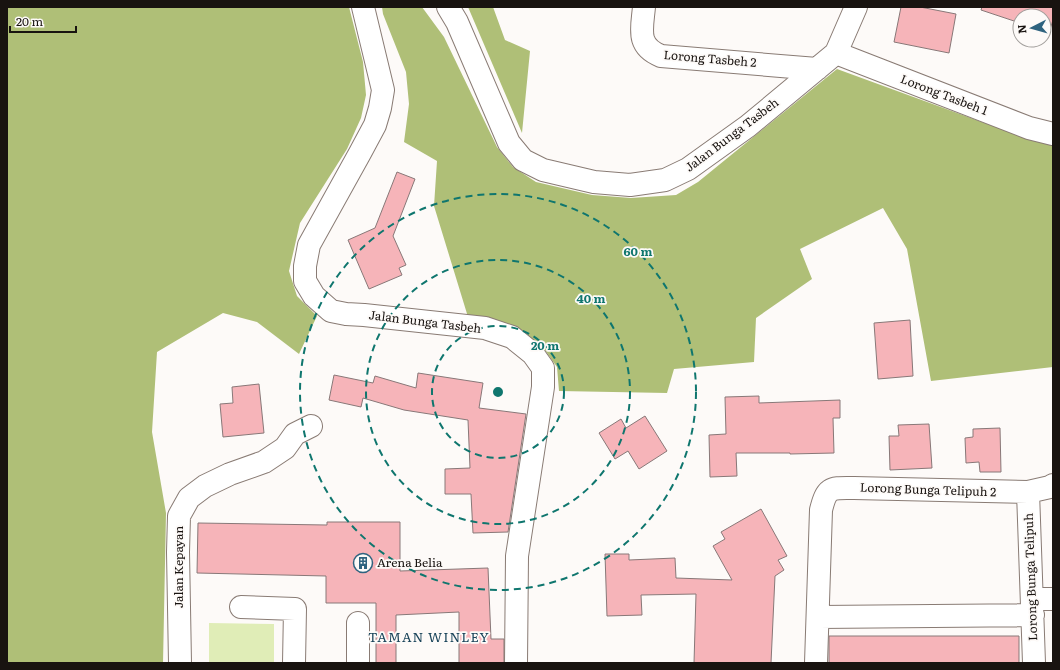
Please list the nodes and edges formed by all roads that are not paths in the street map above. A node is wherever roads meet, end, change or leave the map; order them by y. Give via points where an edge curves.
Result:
1 (363, 7) edge
2 (448, 7) edge
3 (644, 7) edge
4 (856, 7) edge
5 (836, 53) junction
6 (817, 69) junction
7 (1053, 134) edge
8 (311, 426) dead end
9 (1053, 485) edge
10 (1028, 492) junction
11 (1039, 604) edge
12 (241, 608) dead end
13 (819, 617) junction
14 (358, 623) dead end
15 (180, 663) edge
16 (294, 663) edge
17 (358, 663) edge
18 (516, 663) edge
19 (816, 663) edge
20 (1034, 663) edge

1 - 18 street, Jalan Bunga Tasbeh via 383,90 380,108 360,153 309,245 305,281 314,296 331,311 485,328 512,337 533,354 543,368 543,387 517,556
2 - 6 street, Jalan Bunga Tasbeh via 457,22 509,143 523,160 543,170 594,182 630,185 665,180 688,169 748,126
3 - 6 street, Lorong Tasbeh 2 via 644,44 651,52 661,56
4 - 5 street, Jalan Bunga Tasbeh
5 - 6 street, Jalan Bunga Tasbeh
5 - 7 street, Lorong Tasbeh 1 via 1030,128
8 - 15 street, Jalan Kepayan via 295,434 285,448 264,462 205,486 189,498 179,516
9 - 10 street, Lorong Bunga Telipuh 2
10 - 11 street, Lorong Bunga Telipuh
10 - 13 street, Lorong Bunga Telipuh 2 via 854,488 836,488 828,491 821,510
11 - 13 street
11 - 20 street, Lorong Bunga Telipuh
12 - 16 street via 295,609
13 - 19 street
14 - 17 street

